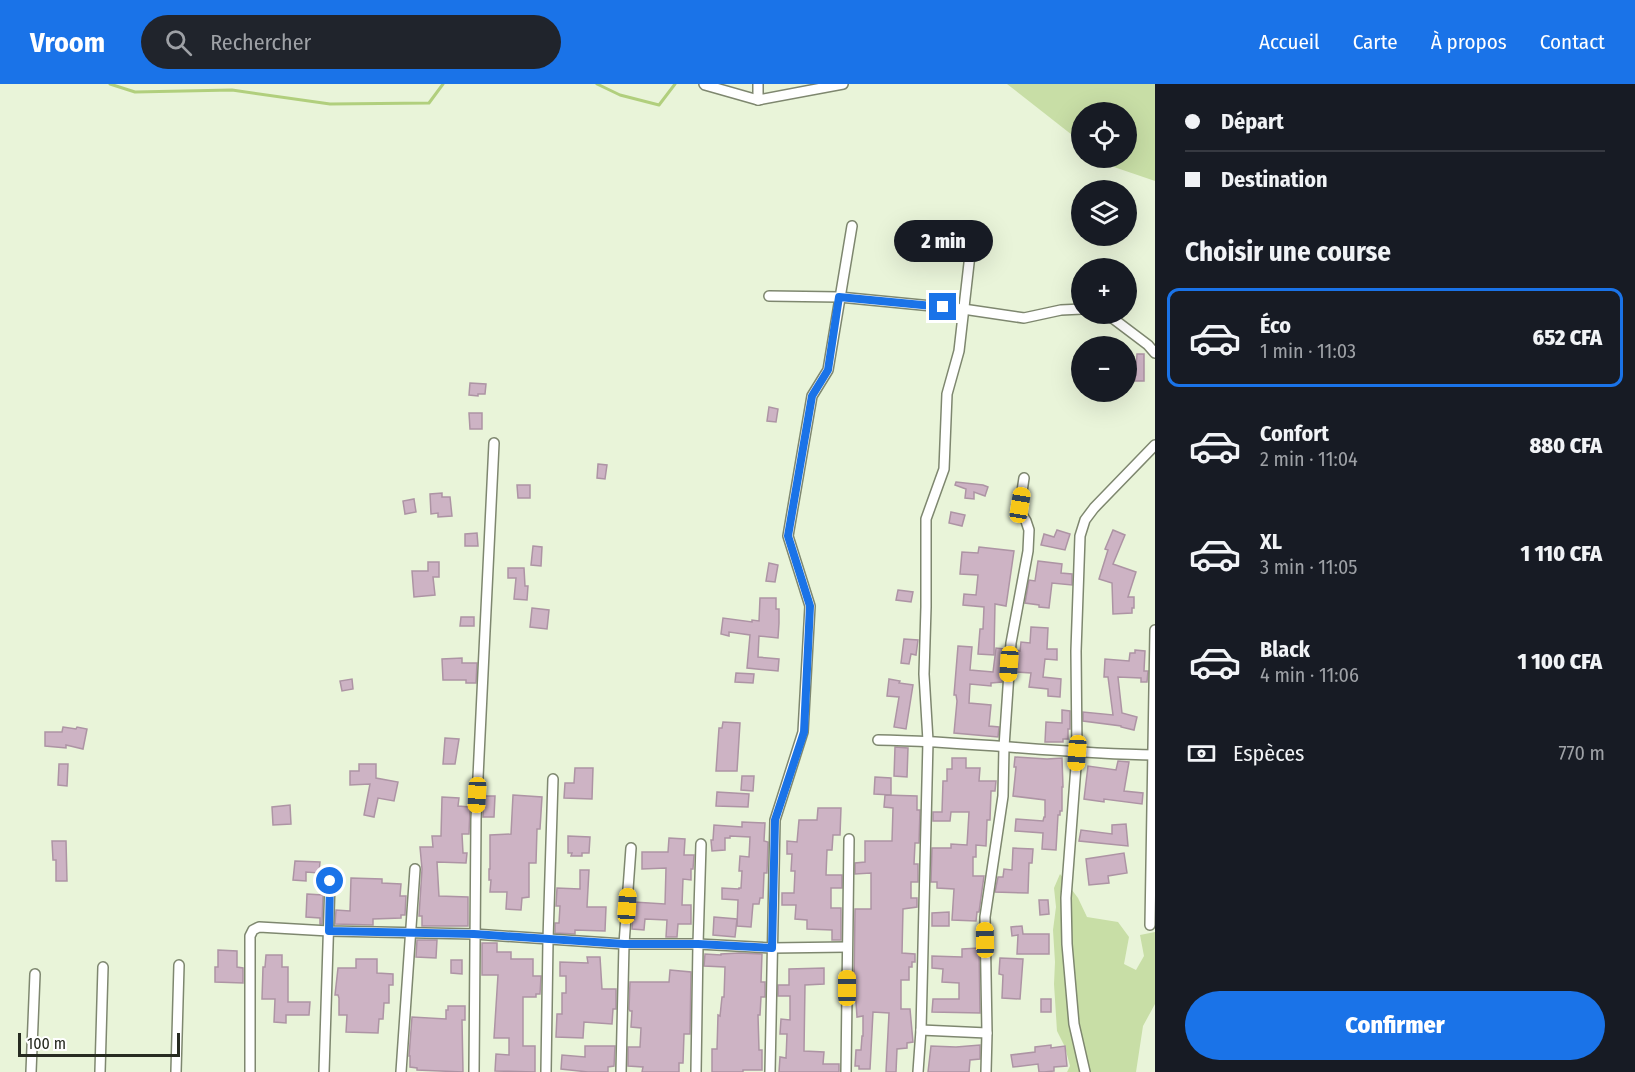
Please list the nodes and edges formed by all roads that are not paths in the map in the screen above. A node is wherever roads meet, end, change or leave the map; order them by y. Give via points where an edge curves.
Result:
1 (704, 84) edge
2 (758, 84) edge
3 (843, 84) edge
4 (758, 100) junction
5 (852, 226) dead end
6 (972, 237) dead end
7 (769, 296) dead end
8 (839, 297) junction
9 (963, 309) junction
10 (1071, 310) edge
11 (1120, 324) edge
12 (1155, 353) edge
13 (494, 443) dead end
14 (1155, 445) edge
15 (1024, 478) dead end
16 (1155, 630) edge
17 (878, 740) dead end
18 (928, 741) junction
19 (1004, 747) junction
20 (1077, 753) junction
21 (1154, 755) edge
22 (553, 779) dead end
23 (849, 839) dead end
24 (701, 844) dead end
25 (631, 848) dead end
26 (415, 869) dead end
27 (330, 881) dead end
28 (1150, 925) dead end
29 (329, 931) junction
30 (410, 932) junction
31 (474, 934) junction
32 (548, 940) junction
33 (624, 944) junction
34 (698, 944) junction
35 (847, 947) junction
36 (772, 948) junction
37 (179, 965) dead end
38 (102, 967) dead end
39 (35, 974) dead end
40 (921, 1030) junction
41 (987, 1033) junction
42 (31, 1072) edge
43 (100, 1072) edge
44 (176, 1072) edge
45 (250, 1072) edge
46 (324, 1072) edge
47 (401, 1072) edge
48 (474, 1072) edge
49 (546, 1072) edge
50 (621, 1072) edge
51 (696, 1072) edge
52 (770, 1072) edge
53 (846, 1072) edge
54 (918, 1072) edge
55 (986, 1072) edge
56 (1085, 1072) edge

1 - 4 street
2 - 4 street
3 - 4 street
5 - 8 street
6 - 9 street
7 - 8 street
8 - 9 street
8 - 36 street via 828,370 812,396 788,536 810,606 804,732 775,820
9 - 10 street via 1024,318
9 - 18 street via 959,351 947,394 944,469 926,519 924,674
11 - 12 street
13 - 31 street
14 - 20 street via 1094,508 1080,536
15 - 19 street via 1020,505 1029,530 1028,551 1011,643
16 - 21 street
17 - 18 street
18 - 19 street
18 - 40 street
19 - 20 street
19 - 41 street via 1003,796 985,917
20 - 21 street
20 - 56 street via 1066,898 1067,944 1074,1024
21 - 28 street
22 - 32 street
23 - 35 street
24 - 34 street
25 - 33 street
26 - 30 street
27 - 29 street
29 - 30 street
29 - 45 street via 259,927 252,930
29 - 46 street
30 - 31 street
30 - 47 street
31 - 32 street
31 - 48 street
32 - 33 street
32 - 49 street
33 - 34 street
33 - 50 street
34 - 36 street
34 - 51 street
35 - 36 street
35 - 53 street
36 - 52 street
37 - 44 street
38 - 43 street
39 - 42 street
40 - 41 street
40 - 54 street
41 - 55 street

